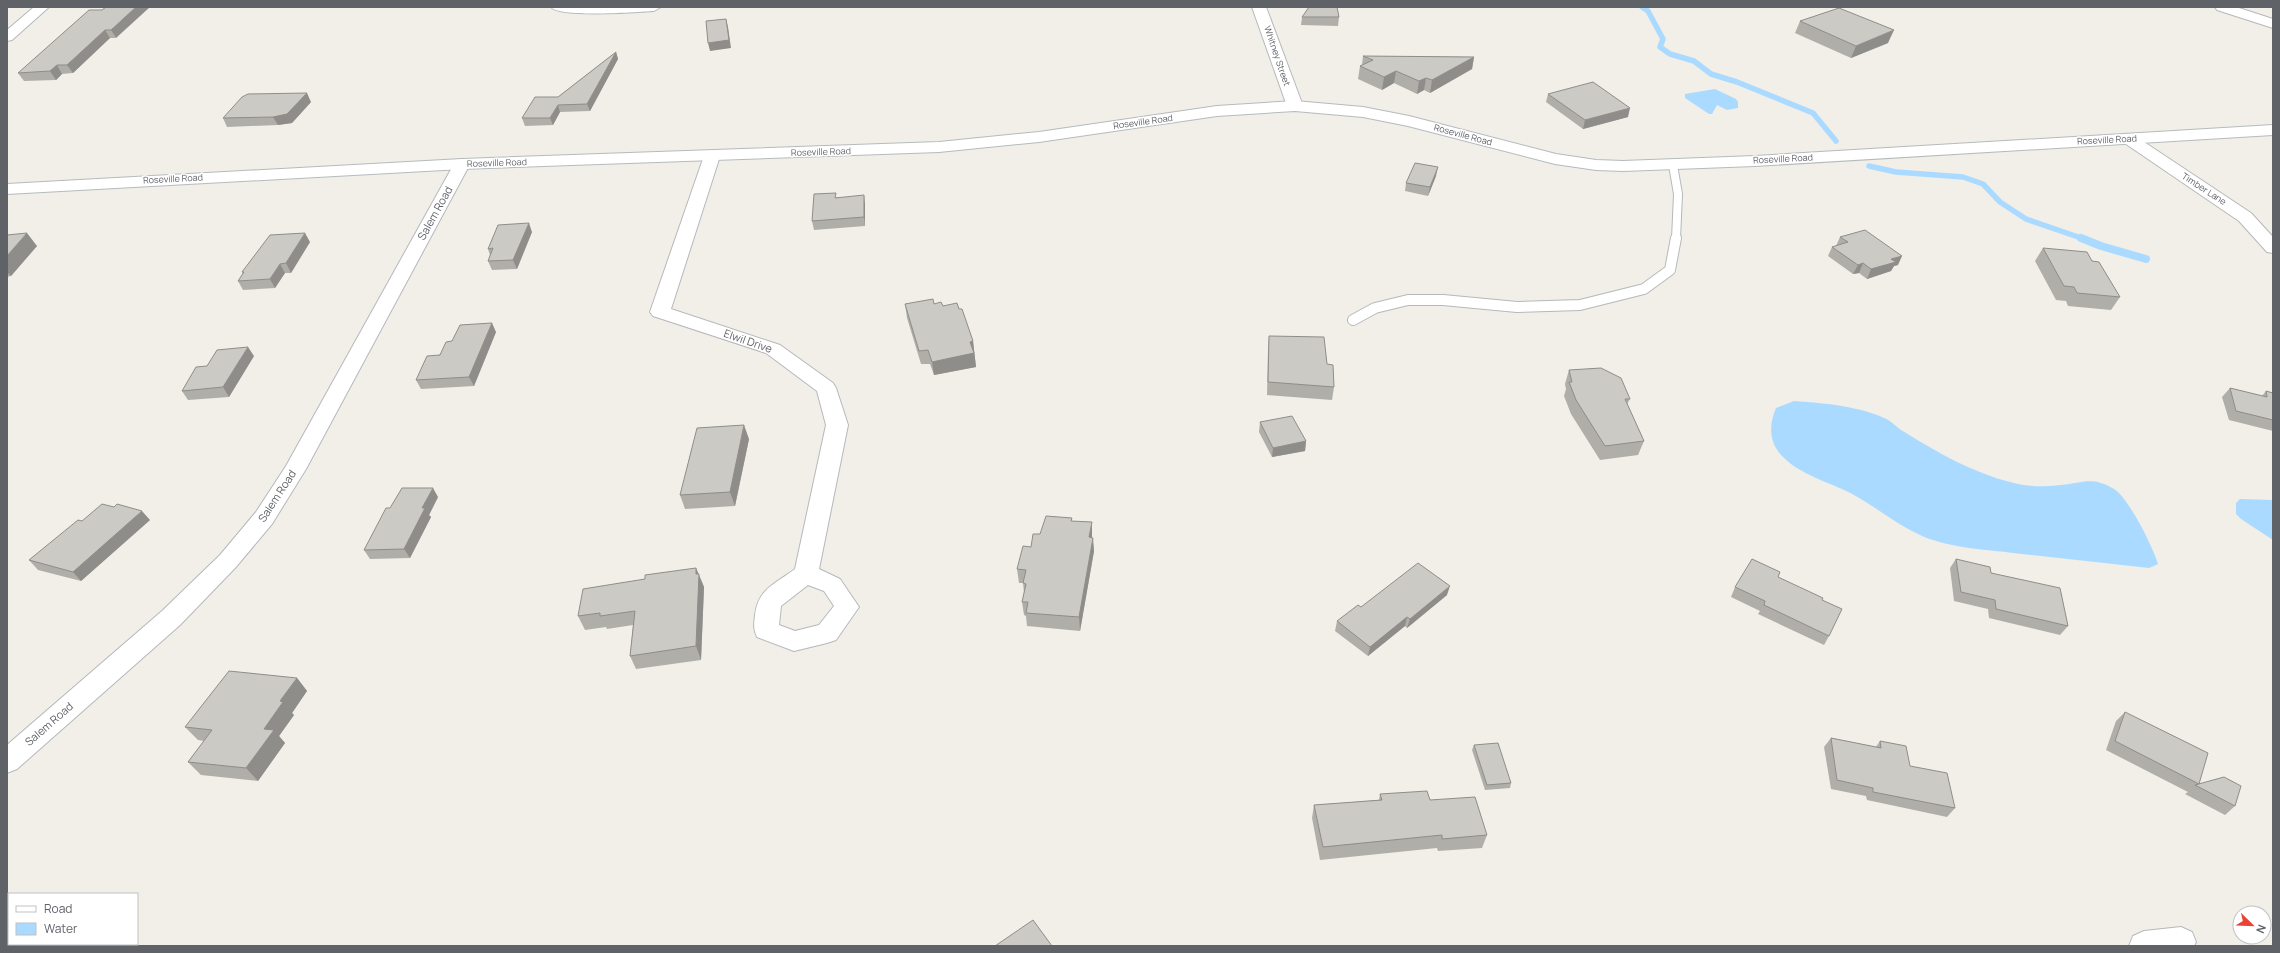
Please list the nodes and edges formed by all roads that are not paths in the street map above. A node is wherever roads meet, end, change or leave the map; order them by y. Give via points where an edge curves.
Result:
1 (42, 7) edge
2 (558, 7) edge
3 (654, 7) edge
4 (1259, 7) edge
5 (2222, 7) edge
6 (2273, 24) edge
7 (7, 37) edge
8 (1295, 106) junction
9 (2273, 130) edge
10 (2129, 139) junction
11 (712, 156) junction
12 (462, 164) junction
13 (1673, 165) junction
14 (7, 189) edge
15 (2273, 248) edge
16 (1353, 320) dead end
17 (806, 574) dead end
18 (7, 761) edge
19 (2181, 942) dead end
20 (2144, 946) edge

1 - 7 street
2 - 3 street via 604,10
4 - 8 street, Whitney Street
5 - 6 street
8 - 11 street, Roseville Road via 1217,111 982,144
8 - 13 street, Roseville Road via 1363,112 1409,121 1555,159 1596,165
9 - 10 street, Roseville Road
10 - 13 street, Roseville Road
10 - 15 street, Timber Lane via 2245,217
11 - 12 street, Roseville Road
11 - 17 street, Elwil Drive via 660,312 773,349 826,388 837,425
12 - 14 street, Roseville Road
12 - 18 street, Salem Road via 295,469 264,518 228,561 171,618
13 - 16 lane via 1678,194 1676,242 1670,270 1644,290 1580,305 1517,307 1443,300 1408,300 1375,308
19 - 20 street

